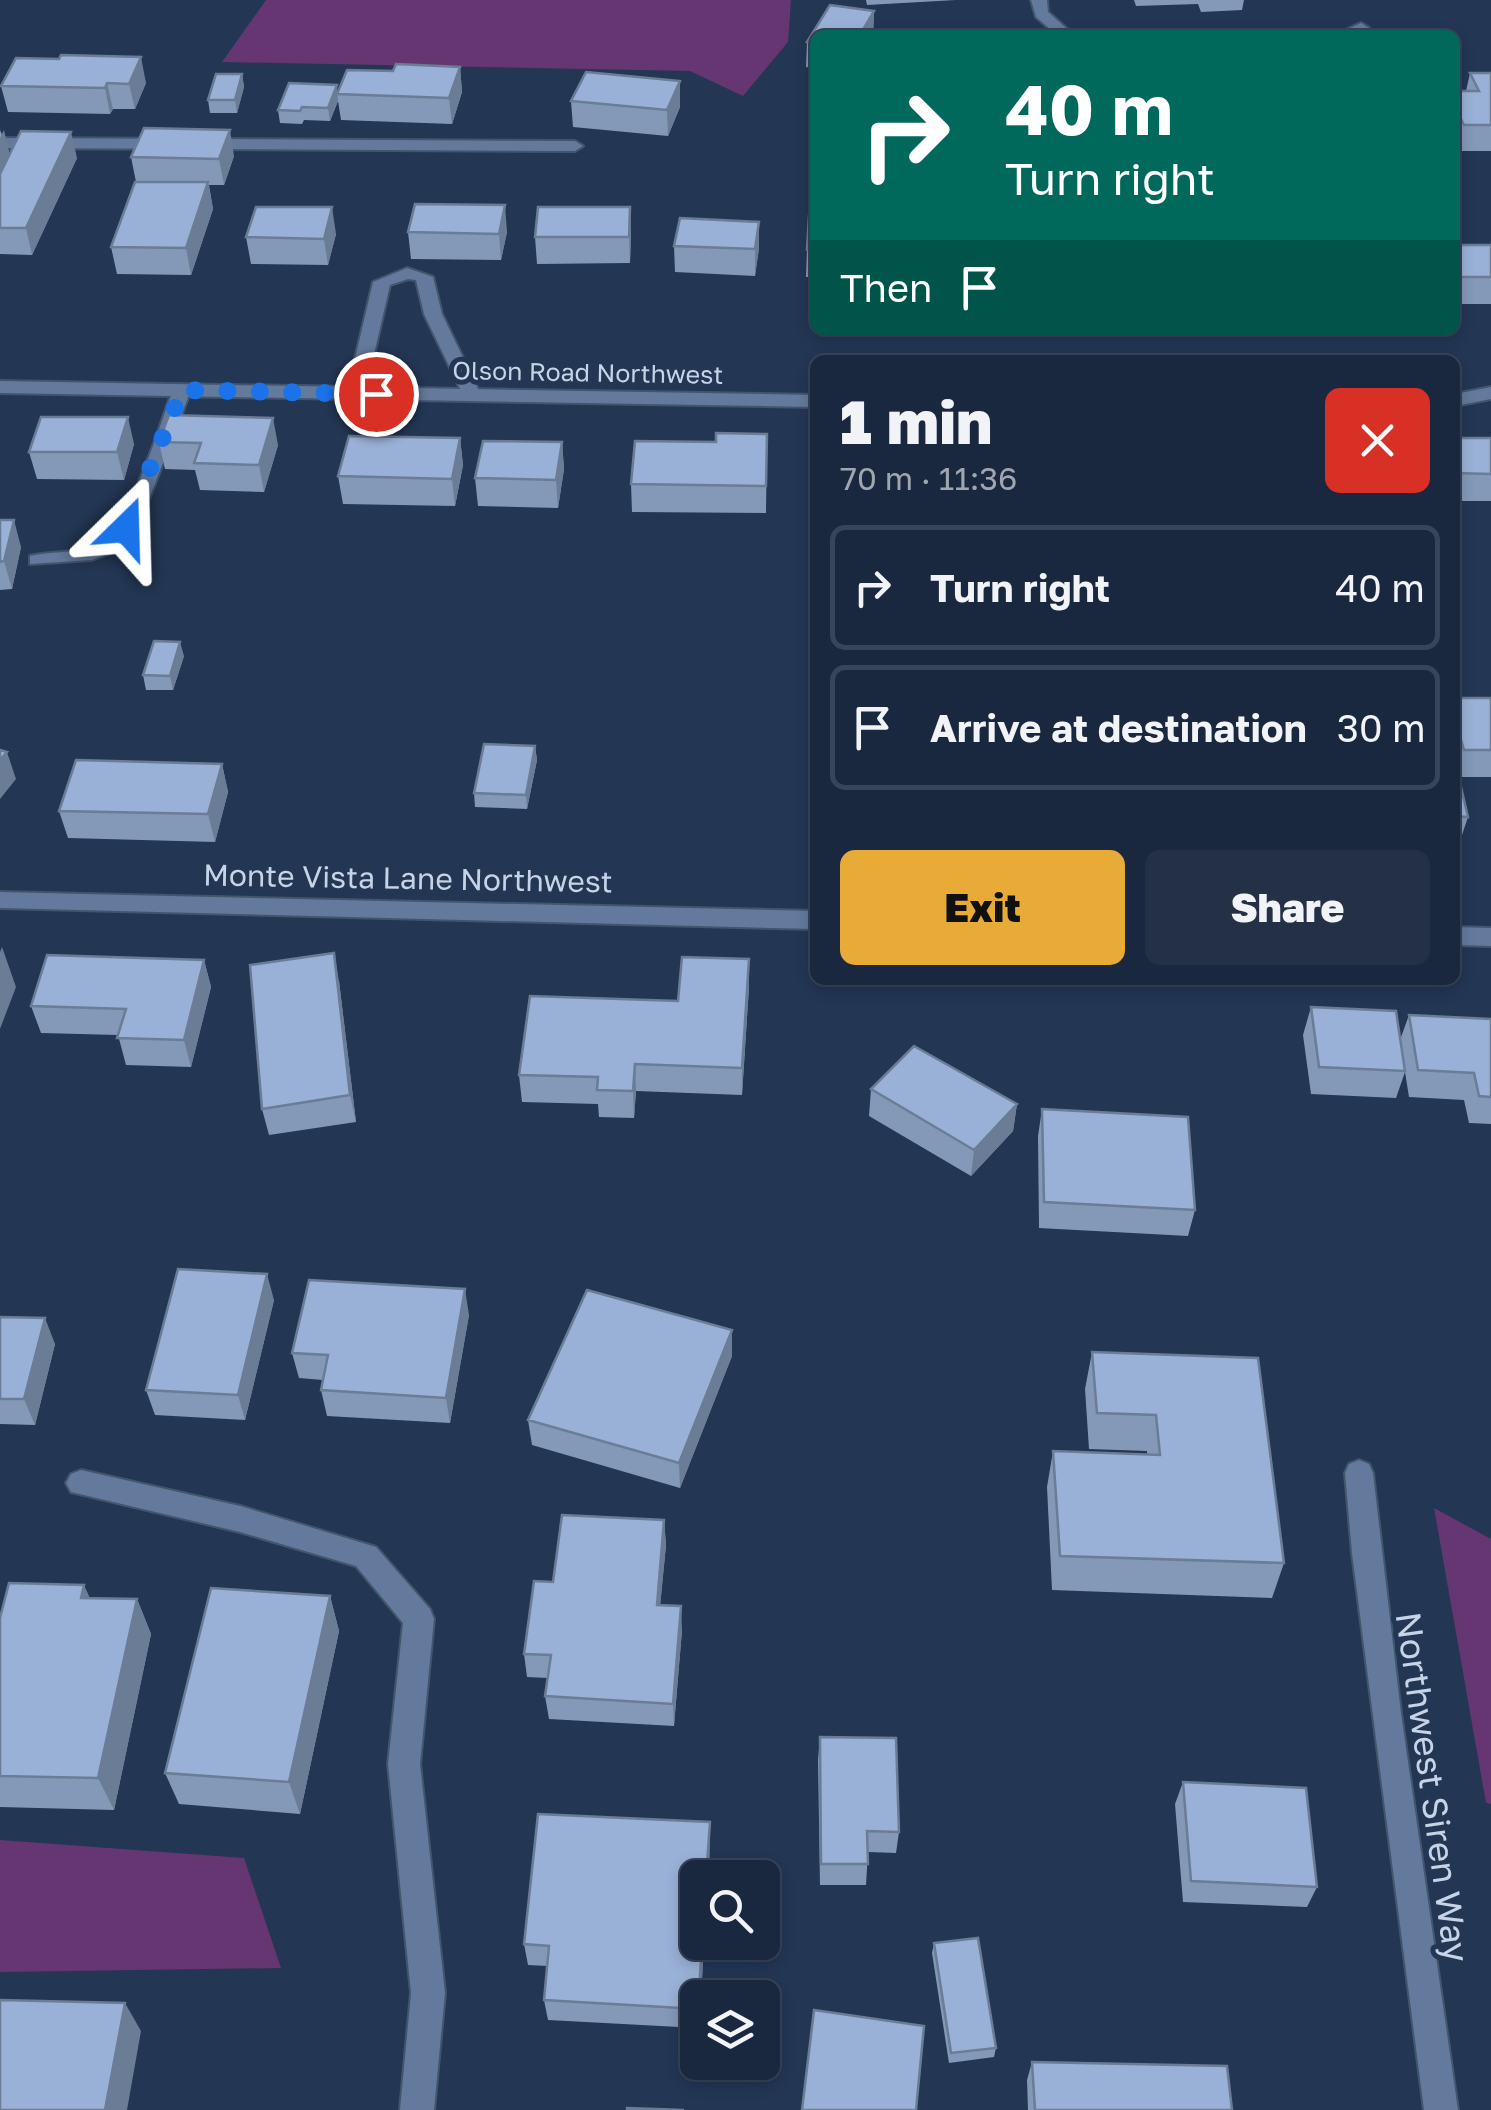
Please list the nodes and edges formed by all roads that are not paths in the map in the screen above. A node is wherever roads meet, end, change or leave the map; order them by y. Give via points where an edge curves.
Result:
1 (1040, 7) edge
2 (1361, 28) dead end
3 (1061, 30) edge
4 (1356, 30) edge
5 (0, 143) edge
6 (575, 146) dead end
7 (0, 387) edge
8 (182, 390) junction
9 (1491, 393) edge
10 (356, 394) junction
11 (472, 396) junction
12 (1460, 399) edge
13 (810, 402) edge
14 (37, 560) dead end
15 (0, 900) edge
16 (810, 920) edge
17 (1460, 936) edge
18 (1491, 937) edge
19 (1360, 1473) dead end
20 (81, 1483) dead end
21 (417, 2110) edge
22 (1441, 2110) edge

1 - 3 street
2 - 4 street
5 - 6 street
7 - 8 street, Olson Road Northwest
8 - 10 street, Olson Road Northwest
8 - 14 street via 126,528 108,548
9 - 12 street
10 - 11 street, Olson Road Northwest
10 - 11 street via 382,282 407,273 424,277
11 - 13 street, Olson Road Northwest
15 - 16 street, Monte Vista Lane Northwest
17 - 18 street
19 - 22 street, Northwest Siren Way via 1383,1701
20 - 21 street via 366,1556 419,1619 404,1764 428,1993

